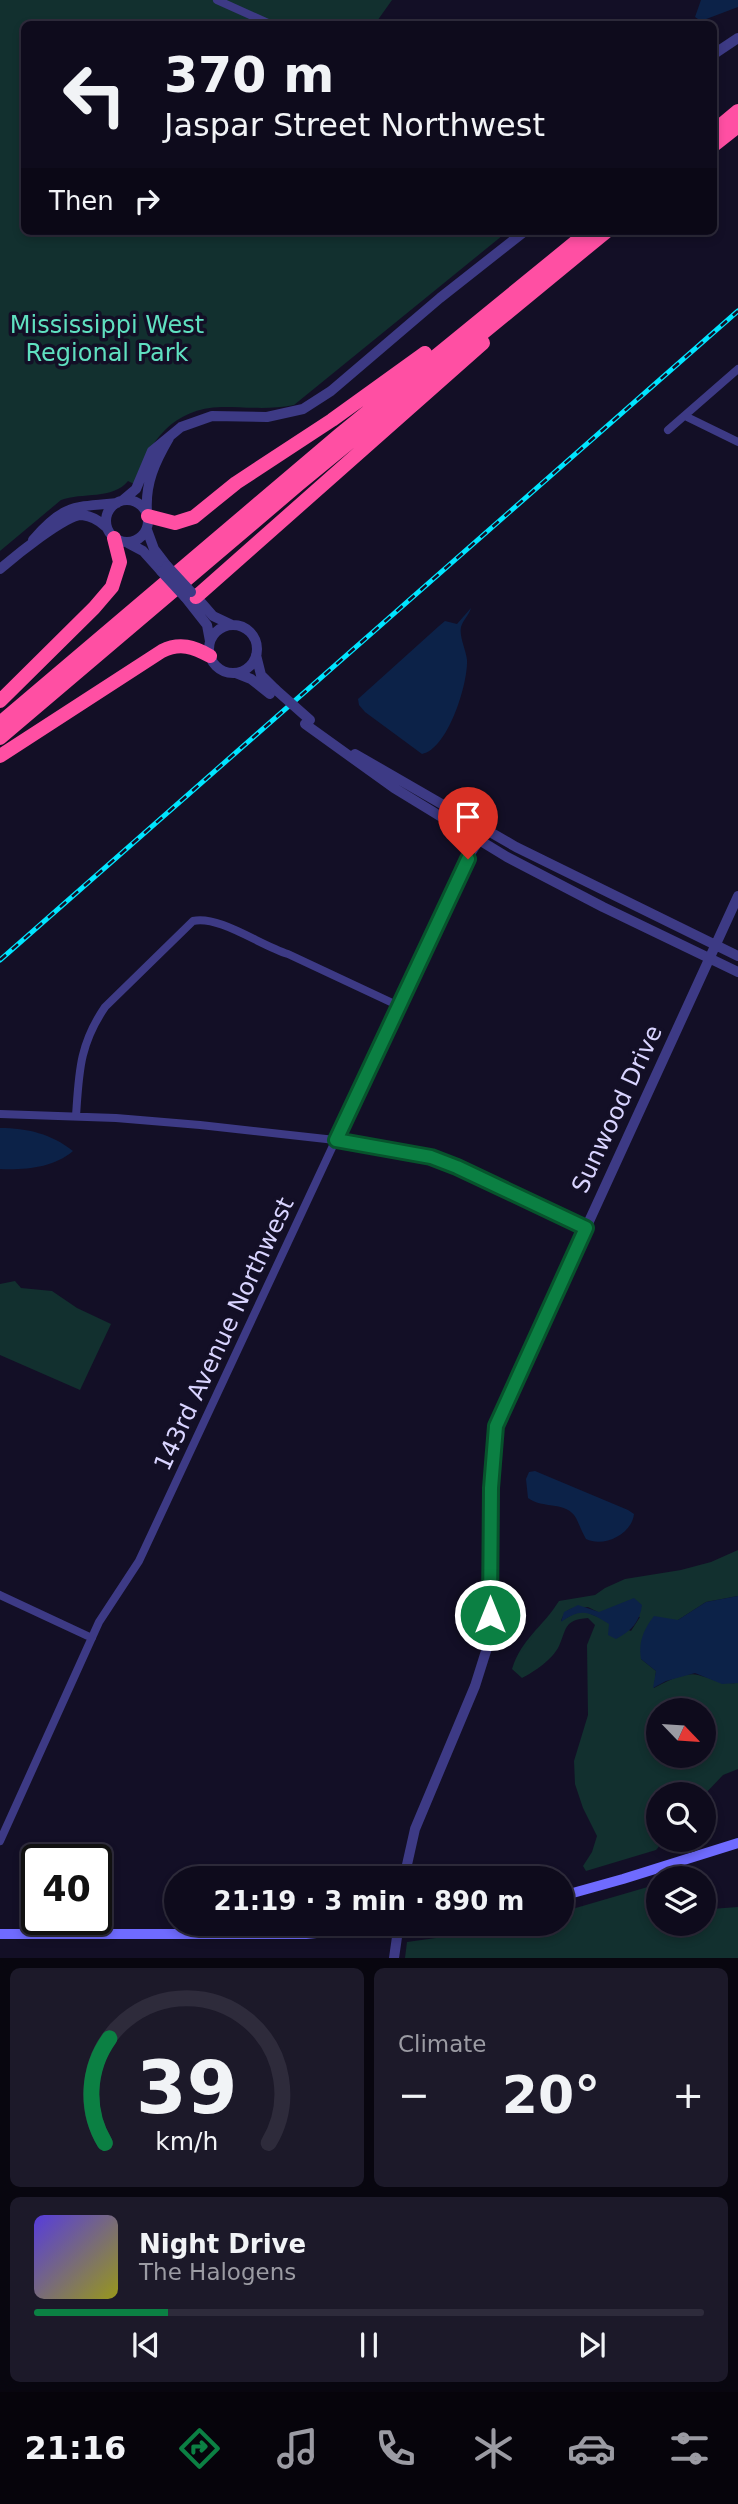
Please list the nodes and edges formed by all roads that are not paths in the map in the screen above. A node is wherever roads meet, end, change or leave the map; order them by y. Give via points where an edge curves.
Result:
1 (217, 0) edge
2 (264, 21) edge
3 (738, 38) edge
4 (717, 52) edge
5 (738, 111) edge
6 (738, 126) edge
7 (717, 128) edge
8 (717, 143) edge
9 (520, 235) edge
10 (584, 235) edge
11 (602, 235) edge
12 (549, 278) junction
13 (494, 308) junction
14 (738, 369) edge
15 (685, 416) junction
16 (668, 430) dead end
17 (172, 434) junction
18 (738, 442) edge
19 (120, 501) junction
20 (147, 519) junction
21 (116, 536) junction
22 (25, 548) junction
23 (164, 568) junction
24 (0, 569) edge
25 (191, 595) junction
26 (232, 625) junction
27 (210, 649) junction
28 (256, 655) junction
29 (236, 673) junction
30 (272, 692) junction
31 (0, 701) edge
32 (307, 722) junction
33 (0, 723) edge
34 (0, 738) edge
35 (0, 756) edge
36 (480, 840) junction
37 (738, 896) edge
38 (716, 945) junction
39 (738, 956) edge
40 (709, 959) junction
41 (738, 972) edge
42 (398, 1006) junction
43 (0, 1114) edge
44 (76, 1116) junction
45 (336, 1140) junction
46 (586, 1228) junction
47 (0, 1595) edge
48 (92, 1638) junction
49 (0, 1841) edge
50 (738, 1843) edge
51 (407, 1866) edge
52 (574, 1893) edge
53 (0, 1934) edge
54 (164, 1934) edge
55 (397, 1936) edge
56 (394, 1958) edge

1 - 2 street
3 - 4 street
5 - 7 highway
6 - 8 highway
9 - 17 street via 303,409 267,417 212,416
10 - 13 highway
11 - 12 highway
12 - 25 highway via 494,333
12 - 34 highway
13 - 20 highway via 236,483 194,517 175,523
13 - 33 highway
14 - 15 street
15 - 16 street
15 - 18 street
17 - 19 street via 152,451 136,489
17 - 20 street via 151,472
19 - 20 street via 137,502
19 - 21 street via 107,513
19 - 22 street via 64,511
20 - 21 street via 140,538
20 - 23 street
21 - 22 street via 86,516 73,517
21 - 23 street
21 - 31 highway via 120,562 112,587
22 - 24 street
23 - 25 street, bridge
25 - 26 street via 213,616
25 - 27 street via 207,625
26 - 27 street via 219,630
26 - 28 street via 253,636
27 - 29 street via 220,669
27 - 35 highway via 176,646 162,651
28 - 29 street via 250,666
28 - 30 street
29 - 30 street
30 - 32 street, bridge
32 - 36 street via 394,789
32 - 38 street via 494,835
36 - 40 street via 537,874
36 - 42 street, 143rd Avenue Northwest
37 - 38 street, Sunwood Drive
38 - 39 street
38 - 40 street, Sunwood Drive
40 - 41 street
40 - 46 street, Sunwood Drive
42 - 44 street via 201,919 188,924 96,1019 79,1064
42 - 45 street, 143rd Avenue Northwest
43 - 44 street
44 - 45 street
45 - 46 street via 431,1157
45 - 48 street, 143rd Avenue Northwest via 139,1561
46 - 51 street, Sunwood Drive via 496,1426 487,1648 415,1829
47 - 48 street
48 - 49 street, 143rd Avenue Northwest
50 - 52 main road
53 - 54 main road
55 - 56 street

